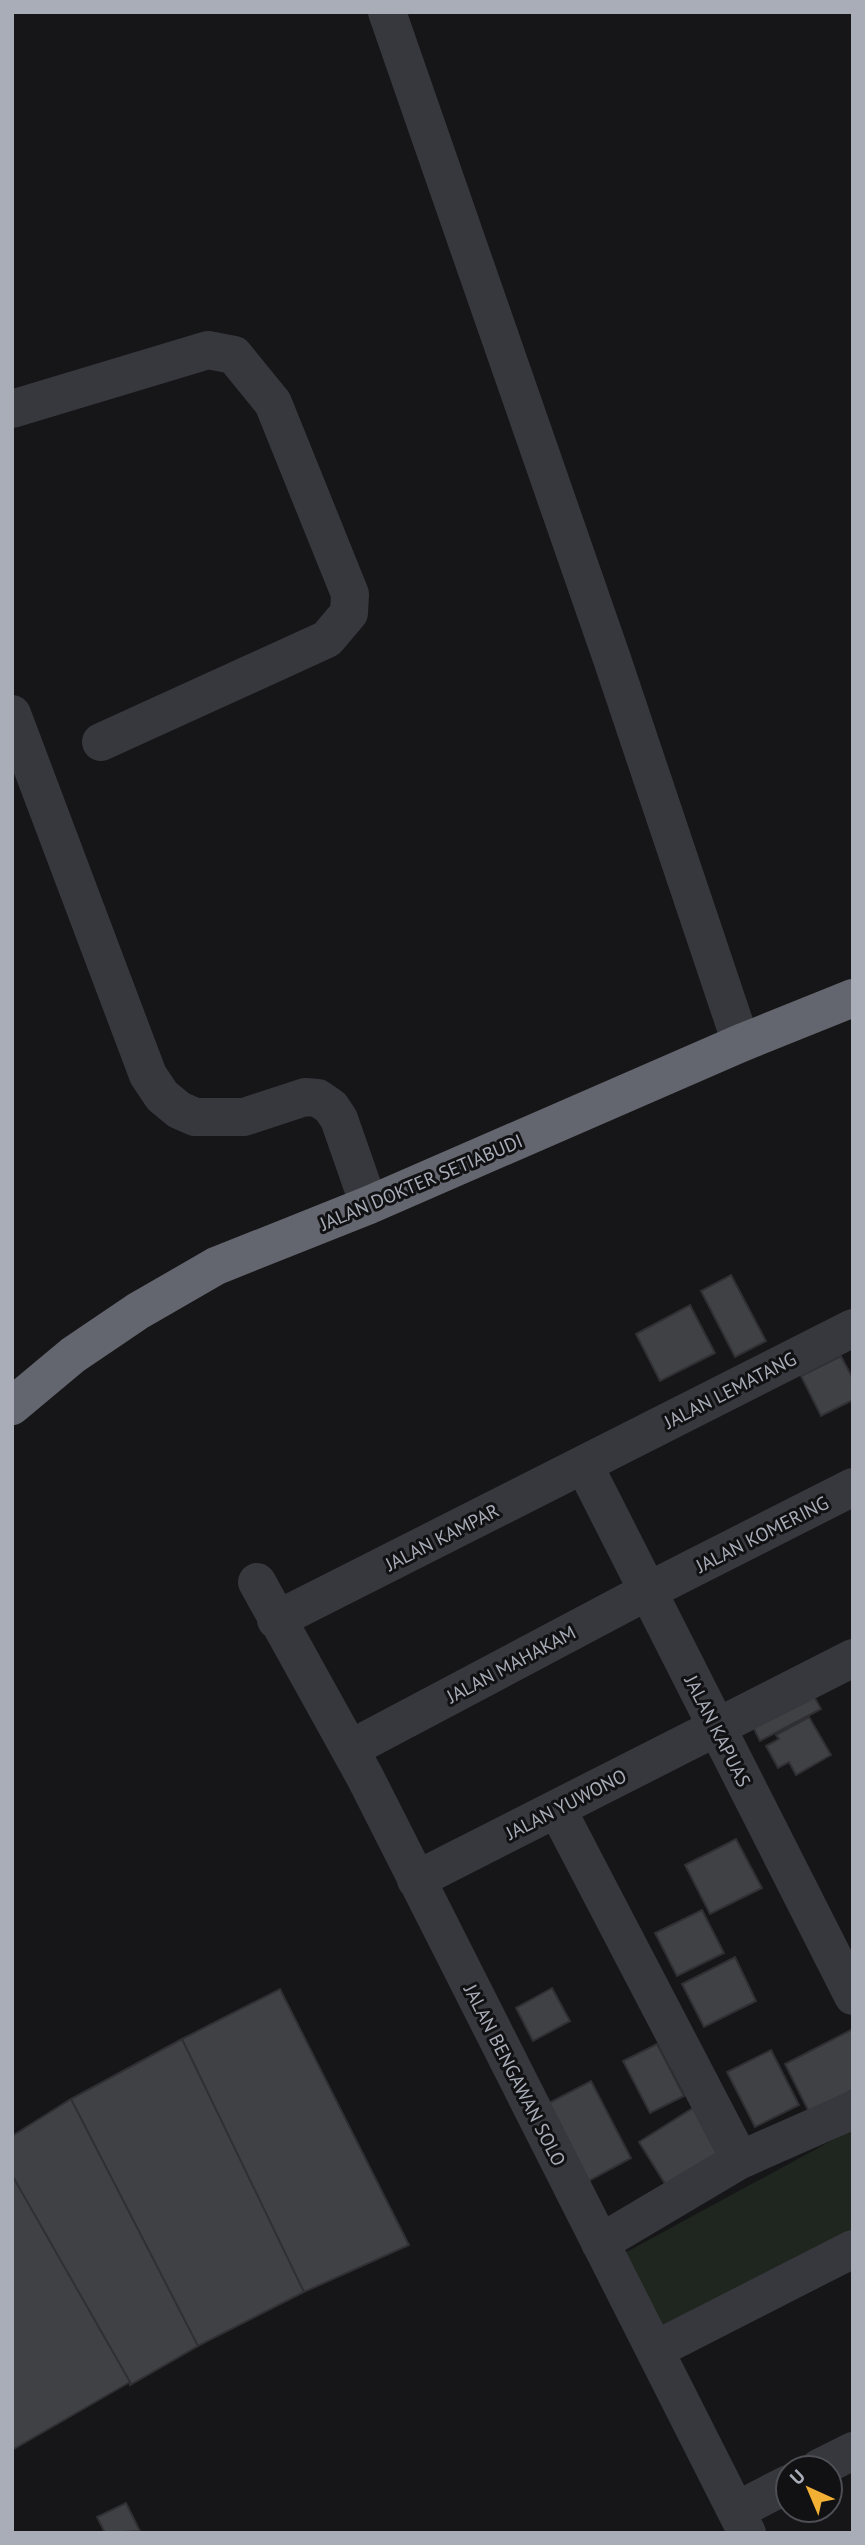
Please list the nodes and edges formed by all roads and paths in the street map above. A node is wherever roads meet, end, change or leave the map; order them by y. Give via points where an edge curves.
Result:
1 (387, 12) edge
2 (12, 409) edge
3 (12, 714) edge
4 (101, 742) dead end
5 (853, 998) edge
6 (741, 1043) junction
7 (369, 1205) junction
8 (853, 1328) edge
9 (12, 1406) edge
10 (596, 1459) junction
11 (853, 1487) edge
12 (257, 1582) dead end
13 (660, 1585) junction
14 (276, 1620) junction
15 (853, 1658) edge
16 (728, 1721) junction
17 (350, 1749) junction
18 (557, 1809) junction
19 (416, 1880) junction
20 (853, 1938) edge
21 (853, 1996) edge
22 (853, 2110) edge
23 (740, 2161) junction
24 (600, 2243) junction
25 (853, 2249) edge
26 (654, 2350) junction
27 (774, 2495) edge
28 (741, 2522) edge

1 - 6 street
2 - 4 street via 208,350 234,355 273,403 350,594 349,612 327,639
3 - 7 street via 148,1075 162,1096 195,1117 215,1118 244,1117 305,1097 318,1098 340,1119
5 - 6 highway, JALAN DOKTER SETIABUDI
6 - 7 highway, JALAN DOKTER SETIABUDI
7 - 9 highway, JALAN DOKTER SETIABUDI via 216,1266 73,1355
8 - 10 street, JALAN LEMATANG
10 - 13 street, JALAN KAPUAS
10 - 14 street, JALAN KAMPAR
11 - 13 street, JALAN KOMERING
12 - 14 street, JALAN BENGAWAN SOLO
13 - 16 street, JALAN KAPUAS
13 - 17 street, JALAN MAHAKAM
14 - 17 street, JALAN BENGAWAN SOLO
15 - 16 street, JALAN YUWONO
16 - 18 street, JALAN YUWONO
16 - 20 street, JALAN KAPUAS
16 - 21 street, JALAN KAPUAS
17 - 19 street, JALAN BENGAWAN SOLO
18 - 19 street, JALAN YUWONO
18 - 23 street
19 - 24 street, JALAN BENGAWAN SOLO
22 - 23 street
23 - 24 street
24 - 26 street, JALAN BENGAWAN SOLO
25 - 26 street
26 - 28 street, JALAN BENGAWAN SOLO
27 - 28 street

